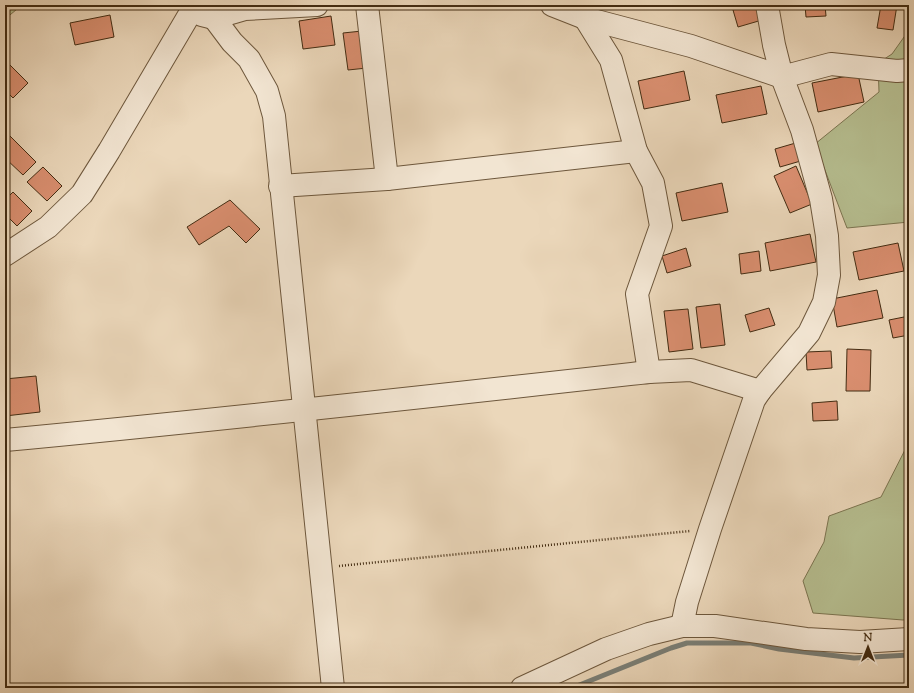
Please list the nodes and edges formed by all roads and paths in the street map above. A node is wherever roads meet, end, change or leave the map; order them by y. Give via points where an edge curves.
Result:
1 (317, 5) edge
2 (367, 5) edge
3 (552, 5) edge
4 (767, 5) edge
5 (193, 9) edge
6 (214, 18) junction
7 (585, 18) junction
8 (909, 70) edge
9 (782, 77) junction
10 (636, 151) junction
11 (387, 179) junction
12 (280, 186) junction
13 (5, 255) edge
14 (649, 372) junction
15 (760, 391) junction
16 (304, 410) junction
17 (5, 440) edge
18 (710, 529) junction
19 (320, 568) junction
20 (682, 626) junction
21 (909, 639) edge
22 (332, 688) edge
23 (522, 688) edge

1 - 6 street via 245,9
2 - 11 street
3 - 7 street
4 - 9 street
5 - 6 street
5 - 13 street via 82,194 48,227
6 - 12 street via 249,59 267,91 274,116
7 - 9 street via 691,46
7 - 10 street via 611,60
8 - 9 street via 831,64
9 - 15 street via 802,130 821,199 827,236 829,275 824,302 809,333
10 - 11 street
10 - 14 street via 653,183 661,226 637,294
11 - 12 street
12 - 16 street
14 - 15 street via 691,370
14 - 16 street
15 - 18 street via 754,400
16 - 17 street
16 - 19 street
18 - 19 path
18 - 20 street
19 - 22 street
20 - 21 street via 715,626 806,639 860,642
20 - 23 street via 606,649

